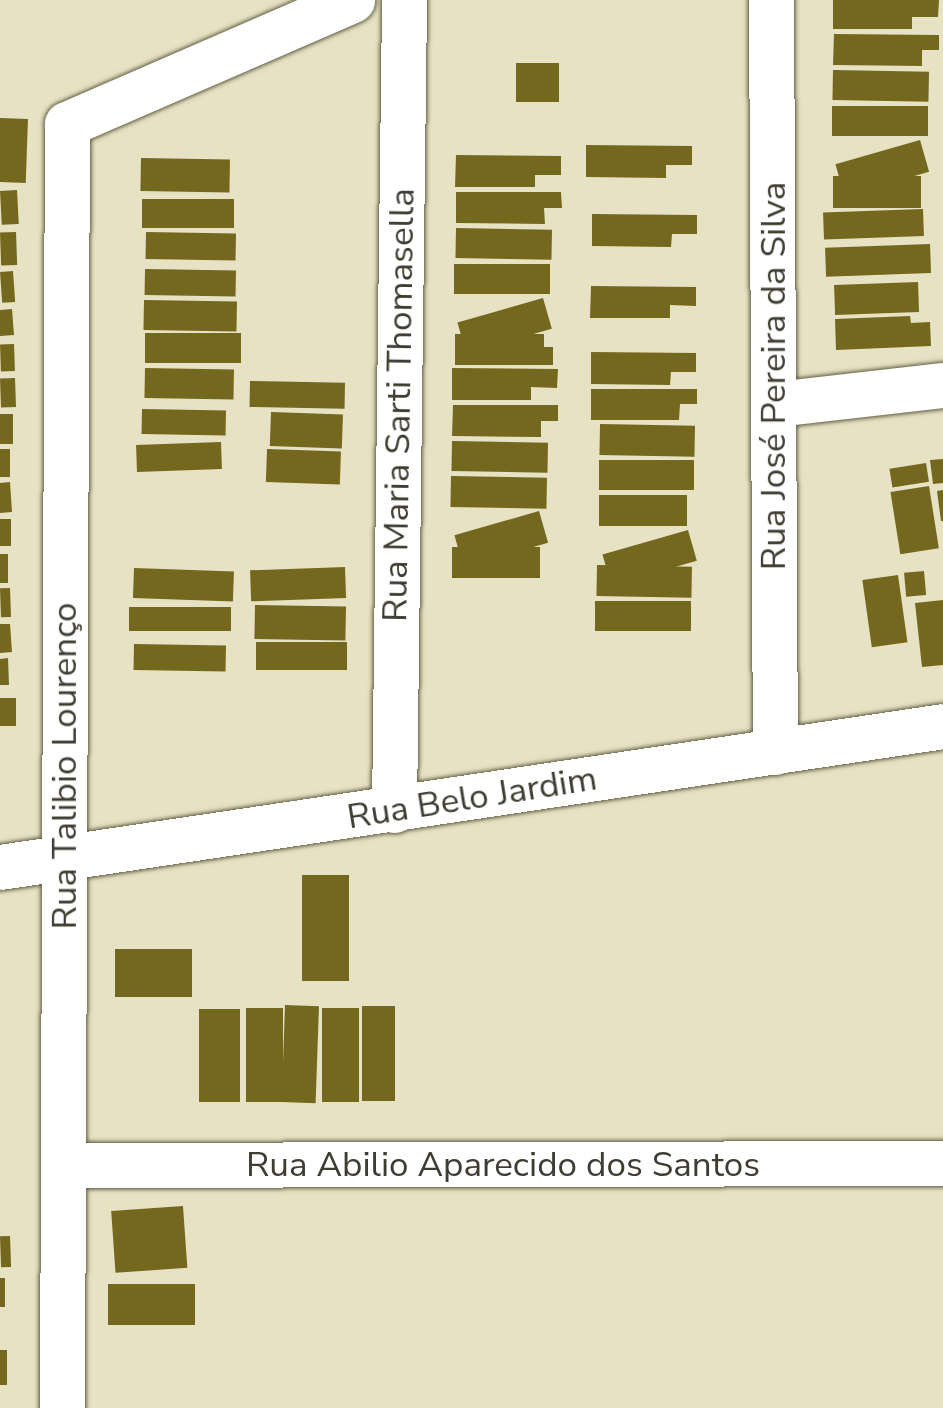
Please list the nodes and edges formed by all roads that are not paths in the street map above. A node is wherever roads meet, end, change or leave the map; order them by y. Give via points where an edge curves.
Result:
1 (352, 0) edge
2 (404, 0) edge
3 (771, 0) edge
4 (943, 384) edge
5 (776, 404) junction
6 (943, 726) edge
7 (774, 752) junction
8 (394, 810) junction
9 (65, 859) junction
10 (0, 868) edge
11 (943, 1163) edge
12 (63, 1165) junction
13 (62, 1408) edge

1 - 9 street, Rua Talibio Lourenço via 67,124
2 - 8 street, Rua Maria Sarti Thomasella
3 - 5 street, Rua José Pereira da Silva
4 - 5 street
5 - 7 street, Rua José Pereira da Silva
6 - 7 street, Rua Belo Jardim
7 - 8 street, Rua Belo Jardim
8 - 9 street, Rua Belo Jardim
9 - 10 street, Rua Belo Jardim
9 - 12 street, Rua Talibio Lourenço
11 - 12 street, Rua Abilio Aparecido dos Santos
12 - 13 street, Rua Talibio Lourenço

